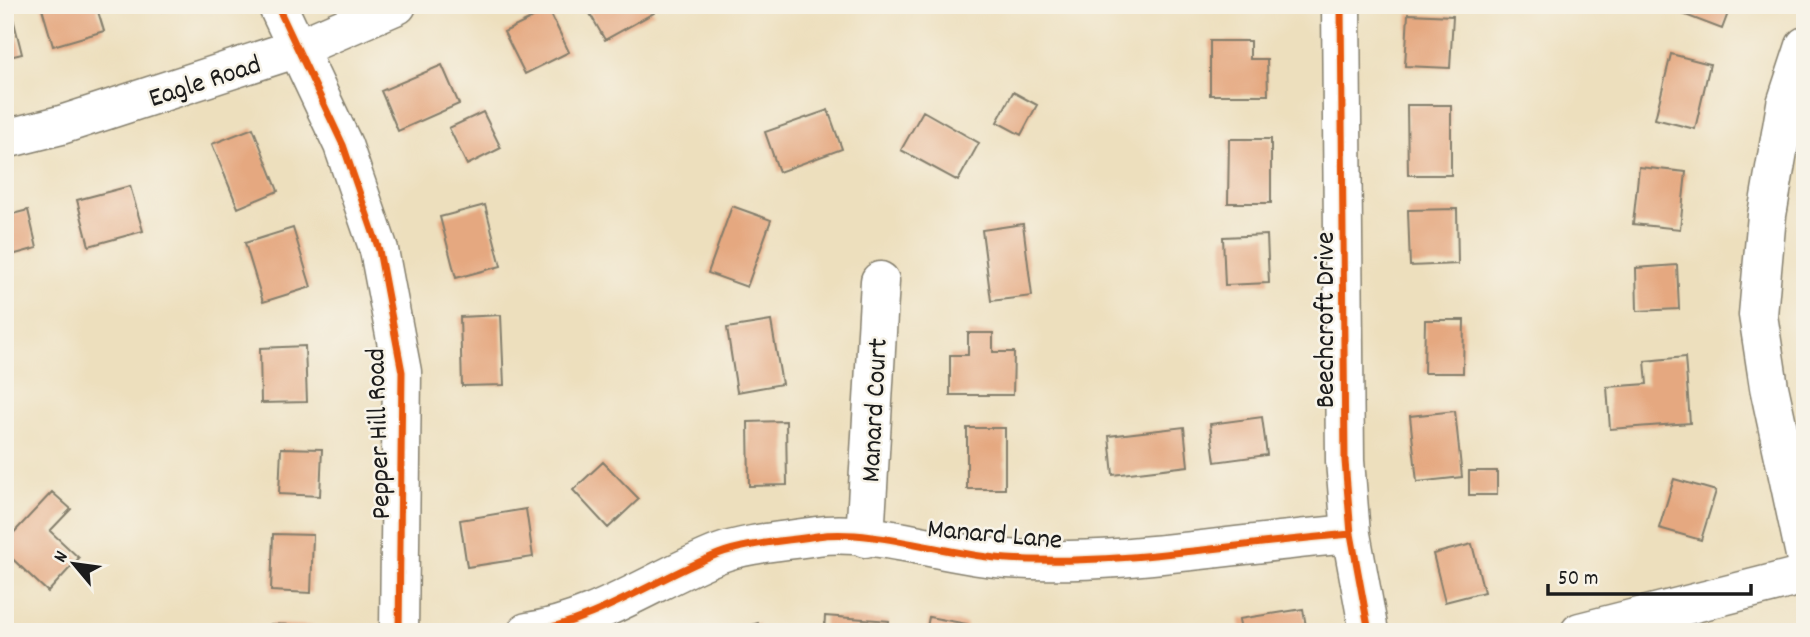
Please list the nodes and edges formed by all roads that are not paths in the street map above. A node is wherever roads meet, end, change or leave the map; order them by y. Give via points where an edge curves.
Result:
1 (277, 5) edge
2 (397, 5) edge
3 (1341, 5) edge
4 (1805, 46) edge
5 (299, 48) junction
6 (5, 139) edge
7 (880, 281) dead end
8 (1351, 534) junction
9 (865, 538) junction
10 (1805, 555) edge
11 (1805, 575) edge
12 (400, 632) edge
13 (527, 632) edge
14 (1369, 632) edge
15 (1580, 632) edge

1 - 5 street, Pepper Hill Road
2 - 5 street, Eagle Road
3 - 8 street, Beechcroft Drive via 1345,461
4 - 10 street via 1786,104 1767,215 1758,315
5 - 6 street, Eagle Road
5 - 12 street, Pepper Hill Road via 343,145 379,250 402,372
7 - 9 street, Manard Court
8 - 9 street, Manard Lane via 1112,560 1005,559
8 - 14 street, Beechcroft Drive
9 - 13 street, Manard Lane via 822,536 721,553 602,608
11 - 15 street

